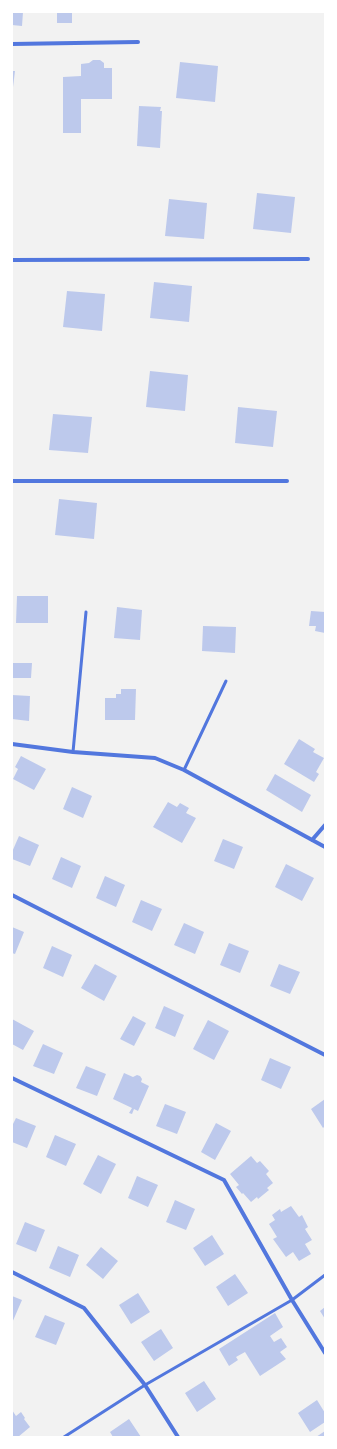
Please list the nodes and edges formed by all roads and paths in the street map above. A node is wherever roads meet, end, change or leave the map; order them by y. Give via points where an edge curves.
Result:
1 (138, 42) dead end
2 (12, 44) edge
3 (308, 259) dead end
4 (12, 260) edge
5 (12, 481) edge
6 (287, 481) dead end
7 (86, 612) dead end
8 (226, 681) dead end
9 (12, 744) edge
10 (73, 752) junction
11 (184, 770) junction
12 (325, 825) edge
13 (312, 840) junction
14 (325, 847) edge
15 (12, 895) edge
16 (325, 1055) edge
17 (12, 1078) edge
18 (12, 1272) edge
19 (325, 1275) edge
20 (292, 1300) junction
21 (325, 1353) edge
22 (145, 1385) junction
23 (64, 1437) edge
24 (178, 1437) edge

1 - 2 street
3 - 4 street
5 - 6 street
7 - 10 lane
8 - 11 lane
9 - 10 street
10 - 11 street via 155,758
11 - 13 street
12 - 13 street
13 - 14 street
15 - 16 street
17 - 20 street via 224,1180
18 - 22 street via 84,1308
19 - 20 lane
20 - 21 street
20 - 22 lane
22 - 23 lane
22 - 24 street

